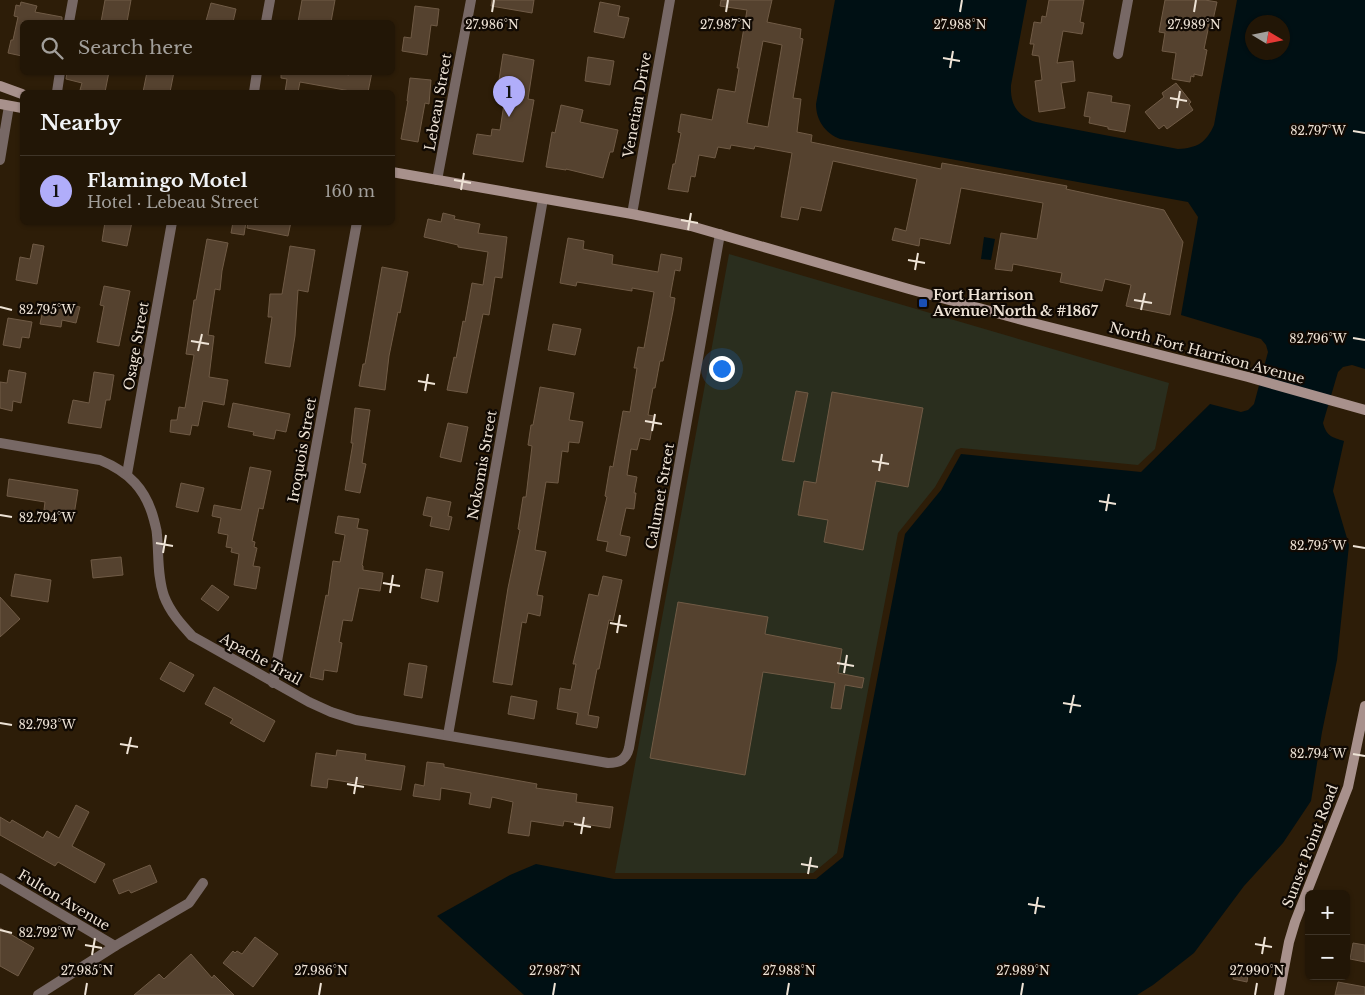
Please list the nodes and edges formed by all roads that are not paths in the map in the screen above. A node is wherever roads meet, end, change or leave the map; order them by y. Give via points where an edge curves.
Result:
1 (73, 0) edge
2 (270, 0) edge
3 (471, 0) edge
4 (670, 0) edge
5 (1128, 0) edge
6 (69, 20) edge
7 (266, 20) edge
8 (1118, 54) dead end
9 (59, 75) edge
10 (257, 75) edge
11 (0, 86) edge
12 (56, 90) edge
13 (254, 90) edge
14 (20, 93) edge
15 (5, 105) edge
16 (20, 108) edge
17 (0, 160) edge
18 (395, 173) edge
19 (437, 180) junction
20 (543, 199) junction
21 (632, 214) junction
22 (171, 225) edge
23 (356, 225) edge
24 (720, 234) junction
25 (1365, 410) edge
26 (0, 443) edge
27 (127, 474) junction
28 (273, 683) junction
29 (1365, 706) edge
30 (448, 735) junction
31 (622, 760) joint
32 (0, 878) edge
33 (203, 883) dead end
34 (114, 946) junction
35 (38, 995) edge
36 (1279, 995) edge

1 - 6 street
2 - 7 street
3 - 19 street, Lebeau Street
4 - 21 street, Venetian Drive
5 - 8 street
9 - 12 street
10 - 13 street
11 - 14 main road
15 - 16 main road
15 - 17 street
18 - 19 main road, North Fort Harrison Avenue
19 - 20 main road, North Fort Harrison Avenue
20 - 21 main road, North Fort Harrison Avenue
20 - 30 street, Nokomis Street
21 - 24 main road, North Fort Harrison Avenue
22 - 27 street, Osage Street
23 - 28 street, Iroquois Street
24 - 25 main road, North Fort Harrison Avenue via 1037,324 1248,376
24 - 31 street, Calumet Street via 631,739 627,755
26 - 27 street, Apache Trail via 100,460
27 - 28 street, Apache Trail via 140,488 150,507 157,532 158,574 171,611 192,636
28 - 30 street, Apache Trail via 331,712 356,720
29 - 36 main road, Sunset Point Road via 1348,787 1295,922
30 - 31 street, Apache Trail via 608,763
32 - 34 street, Fulton Avenue
33 - 34 street via 189,903
34 - 35 street

